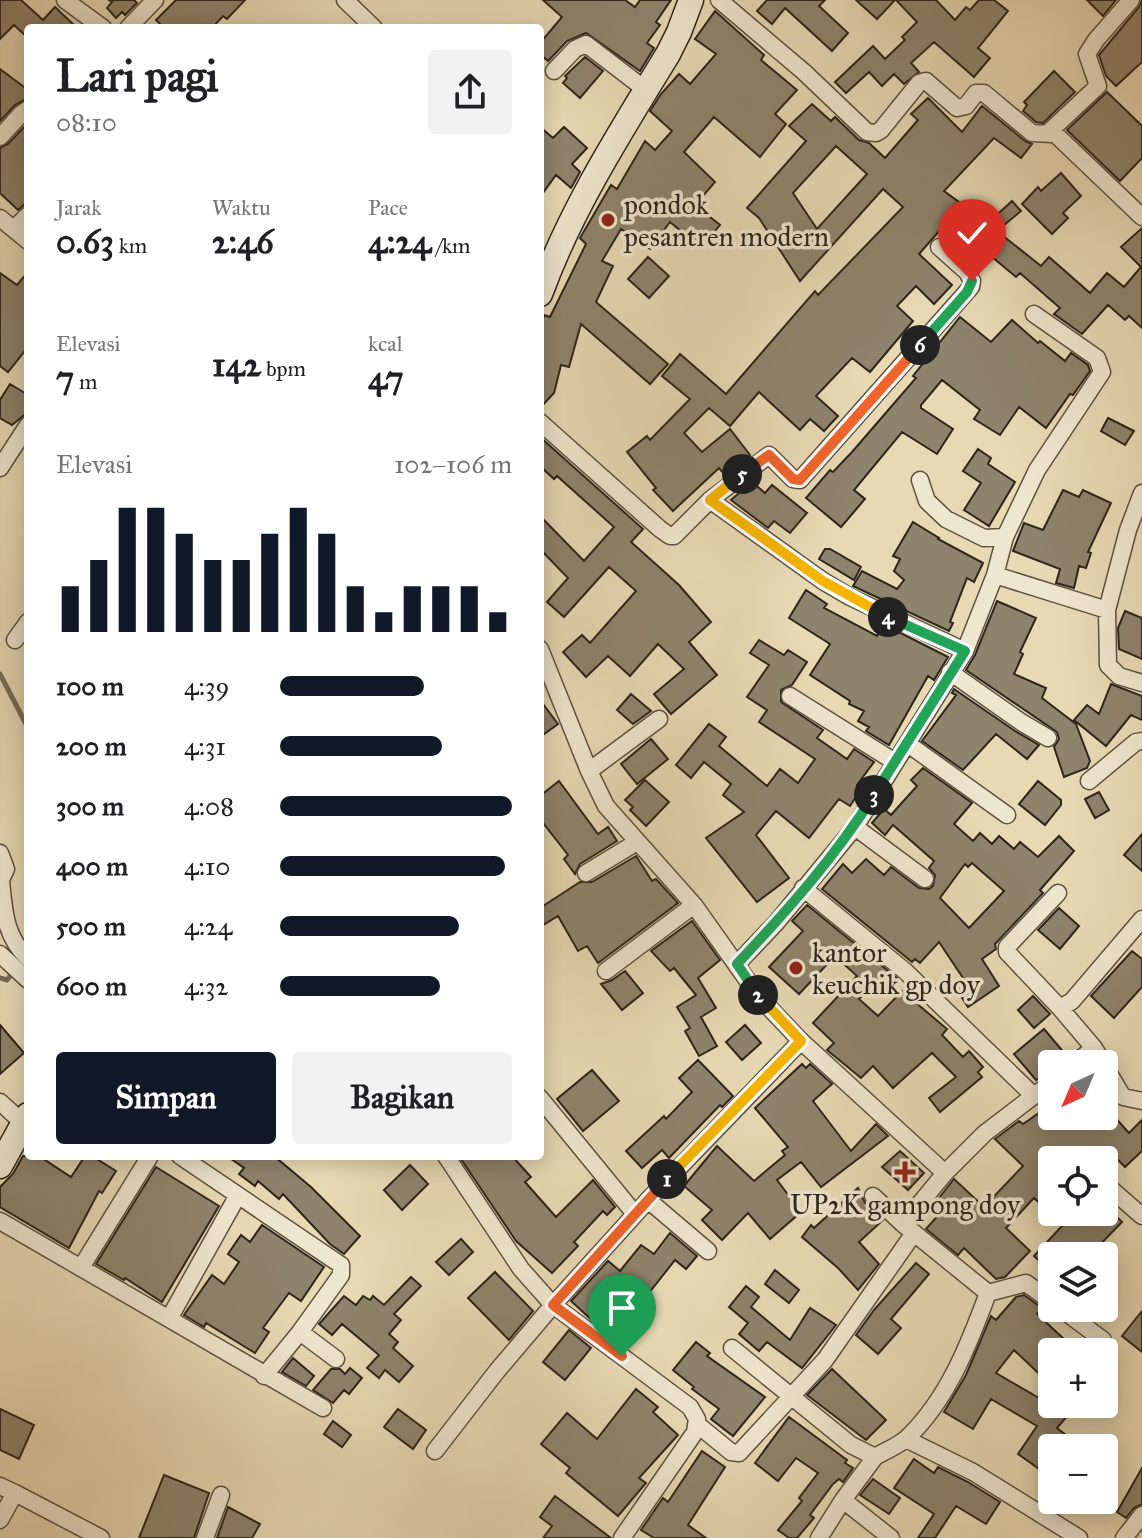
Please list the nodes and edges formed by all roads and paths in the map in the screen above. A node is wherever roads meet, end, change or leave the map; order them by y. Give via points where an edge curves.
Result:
1 (65, 0) edge
2 (155, 0) edge
3 (345, 0) edge
4 (691, 0) edge
5 (719, 0) edge
6 (1131, 0) edge
7 (98, 24) edge
8 (132, 24) edge
9 (370, 24) edge
10 (554, 71) dead end
11 (646, 90) junction
12 (24, 112) edge
13 (1052, 134) junction
14 (0, 137) edge
15 (1142, 217) edge
16 (0, 218) edge
17 (24, 219) edge
18 (14, 229) junction
19 (24, 238) edge
20 (939, 247) dead end
21 (544, 283) edge
22 (1034, 314) dead end
23 (544, 426) edge
24 (24, 431) edge
25 (0, 468) edge
26 (920, 480) dead end
27 (1142, 493) edge
28 (710, 500) junction
29 (1005, 537) junction
30 (995, 575) junction
31 (1107, 610) junction
32 (24, 628) edge
33 (15, 640) dead end
34 (965, 651) junction
35 (544, 659) edge
36 (950, 672) junction
37 (1142, 683) edge
38 (790, 696) dead end
39 (659, 719) dead end
40 (1048, 738) dead end
41 (1142, 741) edge
42 (908, 744) junction
43 (895, 762) junction
44 (589, 771) junction
45 (1089, 781) dead end
46 (1007, 815) dead end
47 (855, 827) junction
48 (637, 842) junction
49 (0, 853) edge
50 (586, 873) dead end
51 (925, 879) dead end
52 (0, 881) edge
53 (803, 888) junction
54 (1058, 893) dead end
55 (694, 905) junction
56 (1142, 919) edge
57 (12, 955) edge
58 (737, 964) junction
59 (606, 971) dead end
60 (24, 974) edge
61 (1060, 1008) junction
62 (801, 1041) junction
63 (1094, 1048) joint
64 (1092, 1050) edge
65 (1118, 1088) edge
66 (1038, 1093) edge
67 (1034, 1096) junction
68 (1142, 1101) edge
69 (0, 1102) edge
70 (544, 1103) edge
71 (24, 1118) edge
72 (24, 1123) edge
73 (148, 1160) edge
74 (186, 1160) edge
75 (449, 1160) edge
76 (0, 1166) edge
77 (945, 1173) junction
78 (238, 1195) junction
79 (1118, 1195) edge
80 (873, 1196) dead end
81 (648, 1200) junction
82 (635, 1214) junction
83 (1142, 1216) edge
84 (0, 1221) edge
85 (908, 1228) junction
86 (708, 1251) dead end
87 (82, 1266) junction
88 (1038, 1292) edge
89 (988, 1293) junction
90 (553, 1305) junction
91 (170, 1317) junction
92 (1079, 1322) edge
93 (300, 1332) junction
94 (1100, 1338) edge
95 (732, 1348) dead end
96 (336, 1359) dead end
97 (264, 1376) junction
98 (790, 1397) junction
99 (323, 1408) dead end
100 (698, 1425) junction
101 (906, 1439) junction
102 (435, 1451) dead end
103 (875, 1457) junction
104 (8, 1489) edge
105 (221, 1495) dead end
106 (843, 1500) junction
107 (1142, 1515) edge
108 (0, 1520) edge
109 (101, 1538) edge
110 (205, 1538) edge
111 (622, 1538) edge
112 (819, 1538) edge
113 (891, 1538) edge
114 (1079, 1538) edge
115 (1124, 1538) edge

1 - 7 street
2 - 8 street
3 - 9 street
4 - 11 street
5 - 13 street via 867,132 881,130 926,81 957,108 984,93 1032,133
6 - 13 street via 1087,54 1098,86 1052,128
10 - 11 street via 586,44
11 - 21 street via 577,210
12 - 14 street
13 - 15 street
16 - 18 street
17 - 18 street
18 - 19 street
20 - 28 street via 970,276 971,287 800,480 769,455
22 - 29 street via 1097,358 1102,372 1037,470
23 - 28 street via 670,536 680,534
24 - 25 street
26 - 29 street via 927,501 946,519 984,538
27 - 31 street
28 - 34 street via 850,597
29 - 30 street
30 - 31 street
30 - 34 street
31 - 37 street via 1108,665 1119,676
32 - 33 street
34 - 36 street
35 - 44 street
36 - 40 street
36 - 42 street
38 - 43 street
39 - 44 street
41 - 45 street
42 - 43 street
42 - 46 street
43 - 47 street
44 - 48 street via 606,806
47 - 51 street
47 - 53 street
48 - 50 street
48 - 55 street
49 - 52 street via 6,862
52 - 57 street
53 - 58 street
53 - 67 street via 905,971
54 - 61 street via 1007,952
55 - 58 street
55 - 59 street
56 - 61 street via 1072,1001
57 - 60 street
58 - 62 street via 760,998
61 - 63 street
62 - 77 street
62 - 81 street
63 - 64 street
65 - 68 street via 1123,1097
66 - 67 street
67 - 77 street via 985,1133
69 - 71 street
70 - 82 street
72 - 76 street
73 - 87 street
74 - 78 street
75 - 90 street via 521,1269
77 - 85 street
78 - 91 street
78 - 93 street via 341,1265 341,1275
79 - 83 street
80 - 85 street
81 - 82 street
81 - 86 street
82 - 90 street
84 - 87 street
85 - 89 street
85 - 98 street via 825,1360
87 - 91 street
88 - 89 street via 1026,1283
89 - 101 street via 955,1371
90 - 100 street via 690,1407
90 - 102 street
91 - 97 street
92 - 94 street
93 - 96 street
93 - 97 street
95 - 98 street
97 - 99 street
98 - 100 street via 739,1453
98 - 103 street via 851,1445
100 - 111 street
101 - 103 street
101 - 114 street via 973,1472
103 - 106 street
104 - 108 street
104 - 109 street
105 - 110 street
106 - 112 street
106 - 113 street
107 - 115 street

